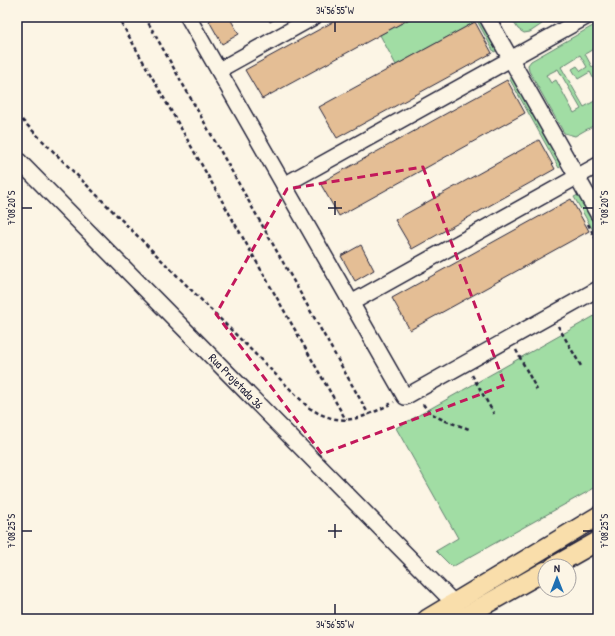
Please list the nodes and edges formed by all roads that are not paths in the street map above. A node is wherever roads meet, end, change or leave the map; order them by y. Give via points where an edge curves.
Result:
1 (188, 17) edge
2 (314, 17) edge
3 (487, 17) edge
4 (586, 17) edge
5 (511, 59) junction
6 (218, 70) junction
7 (17, 159) edge
8 (598, 165) edge
9 (577, 176) junction
10 (284, 185) junction
11 (598, 214) edge
12 (598, 289) edge
13 (351, 303) junction
14 (598, 516) edge
15 (598, 541) edge
16 (568, 558) edge
17 (537, 575) edge
18 (458, 611) edge
19 (428, 619) edge

1 - 6 street
2 - 6 street
3 - 5 street
4 - 5 street
5 - 9 street
5 - 10 street
6 - 10 street
7 - 18 street, Rua Projetada 36
8 - 9 street
9 - 11 street
9 - 13 street
10 - 13 street
12 - 13 street via 410,394
14 - 18 main road
15 - 16 main road
17 - 18 main road
18 - 19 main road

